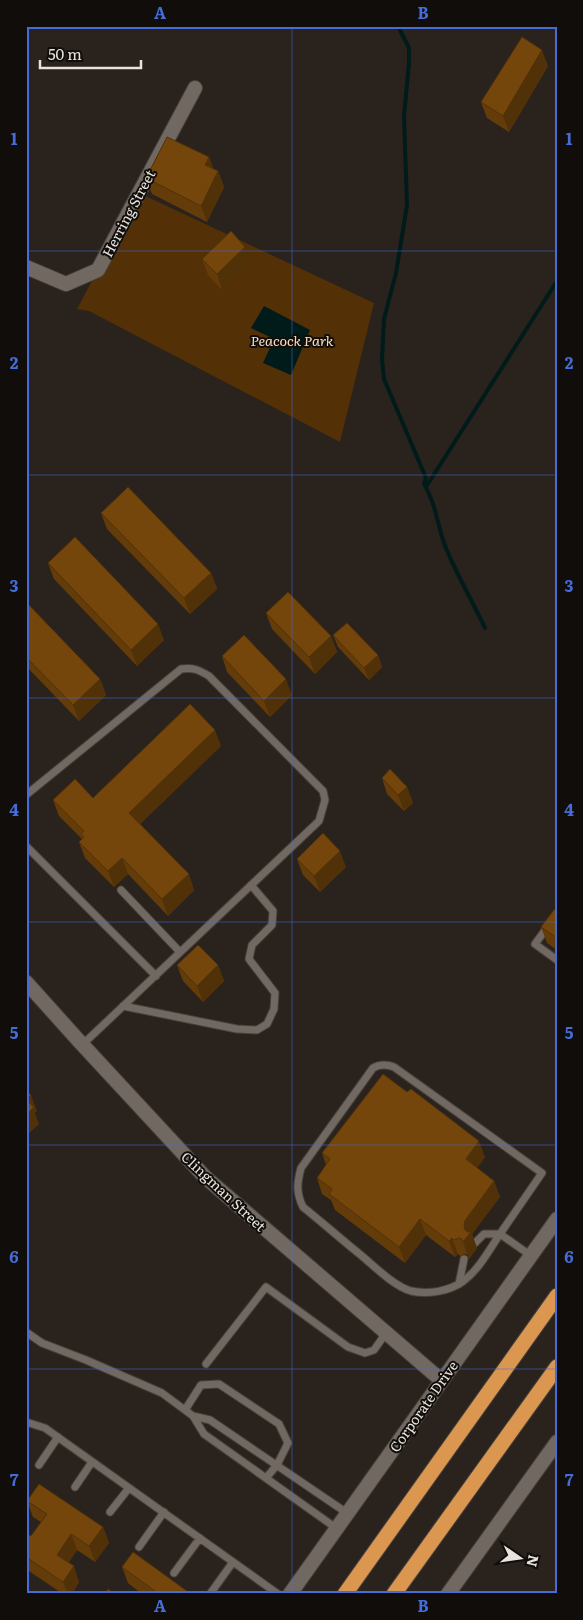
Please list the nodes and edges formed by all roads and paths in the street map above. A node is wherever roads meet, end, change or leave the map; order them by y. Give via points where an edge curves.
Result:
1 (195, 88) dead end
2 (26, 267) edge
3 (26, 795) edge
4 (26, 846) edge
5 (251, 885) junction
6 (121, 890) dead end
7 (557, 914) edge
8 (180, 952) junction
9 (557, 960) edge
10 (156, 976) junction
11 (26, 982) edge
12 (123, 1006) junction
13 (82, 1045) junction
14 (557, 1219) edge
15 (500, 1234) junction
16 (475, 1243) dead end
17 (530, 1255) junction
18 (464, 1259) dead end
19 (459, 1284) junction
20 (557, 1296) edge
21 (26, 1332) edge
22 (386, 1333) junction
23 (206, 1364) dead end
24 (557, 1367) edge
25 (441, 1380) junction
26 (185, 1410) junction
27 (193, 1416) junction
28 (26, 1422) edge
29 (58, 1437) junction
30 (557, 1442) edge
31 (92, 1462) junction
32 (39, 1465) dead end
33 (277, 1465) junction
34 (266, 1478) junction
35 (75, 1487) dead end
36 (129, 1488) junction
37 (110, 1512) dead end
38 (164, 1512) junction
39 (347, 1513) junction
40 (336, 1528) junction
41 (200, 1538) junction
42 (139, 1547) dead end
43 (233, 1562) junction
44 (414, 1565) junction
45 (174, 1573) dead end
46 (210, 1594) edge
47 (278, 1594) edge
48 (290, 1594) edge
49 (345, 1594) edge
50 (394, 1594) edge
51 (410, 1594) edge
52 (448, 1594) edge

1 - 2 street, Herring Street via 98,270 66,284
3 - 5 lane via 181,669 197,669 209,676 323,791 319,821
4 - 10 lane
5 - 8 lane
5 - 12 lane via 273,911 272,925 252,945 249,960 275,993 274,1009 267,1024 257,1030 237,1029
6 - 8 lane
7 - 9 lane via 535,944
8 - 10 lane
10 - 12 lane
11 - 13 street, Clingman Street
12 - 13 lane
13 - 22 street, Clingman Street via 205,1177
14 - 17 street, Corporate Drive
15 - 16 lane via 484,1234
15 - 17 lane
15 - 19 lane via 474,1272
15 - 19 lane via 542,1173 394,1067 387,1064 373,1068 301,1168 298,1197 303,1207 398,1284 411,1291 424,1292 440,1291
17 - 25 street, Corporate Drive
18 - 19 lane
20 - 49 highway
21 - 26 lane via 42,1343 162,1393
22 - 23 lane via 374,1350 365,1353 348,1347 266,1287
22 - 25 street, Clingman Street
24 - 44 highway
25 - 39 street, Corporate Drive
26 - 27 lane
26 - 33 lane via 201,1385 219,1384 279,1424 288,1443
27 - 33 lane via 210,1420
27 - 34 lane via 204,1434
28 - 29 lane via 45,1428
29 - 31 lane
29 - 32 lane
30 - 52 street
31 - 35 lane
31 - 36 lane
33 - 34 lane
33 - 39 lane
34 - 40 lane
36 - 37 lane
36 - 38 lane
38 - 41 lane
38 - 42 lane
39 - 40 street, Corporate Drive
40 - 48 street, Corporate Drive
41 - 43 lane
41 - 45 lane
43 - 46 lane
43 - 47 lane
44 - 50 highway
44 - 51 highway

